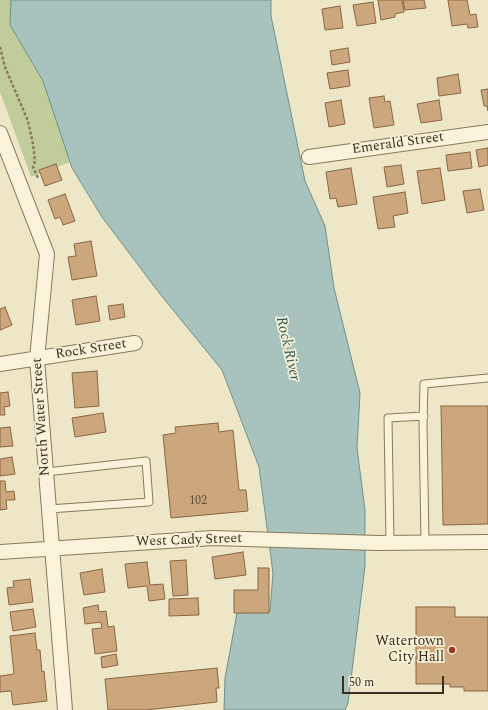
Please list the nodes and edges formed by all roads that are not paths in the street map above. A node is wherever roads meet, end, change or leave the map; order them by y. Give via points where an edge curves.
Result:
1 (488, 132) edge
2 (0, 133) edge
3 (309, 157) dead end
4 (134, 343) dead end
5 (37, 359) junction
6 (0, 364) edge
7 (488, 378) edge
8 (424, 416) junction
9 (46, 472) junction
10 (49, 509) junction
11 (425, 542) junction
12 (488, 542) edge
13 (384, 543) junction
14 (52, 548) junction
15 (0, 552) edge
16 (65, 710) edge

1 - 3 street, Emerald Street
2 - 5 street, North Water Street via 47,254
4 - 5 street, Rock Street
5 - 6 street, Rock Street
5 - 9 street, North Water Street
7 - 8 lane via 424,384
8 - 11 lane
8 - 13 lane via 388,418
9 - 10 street, North Water Street
9 - 10 lane via 146,461 149,502
10 - 14 street, North Water Street
11 - 12 street, West Cady Street
11 - 13 street, West Cady Street
13 - 14 street, West Cady Street via 213,538
14 - 15 street, West Cady Street
14 - 16 street, North Water Street

